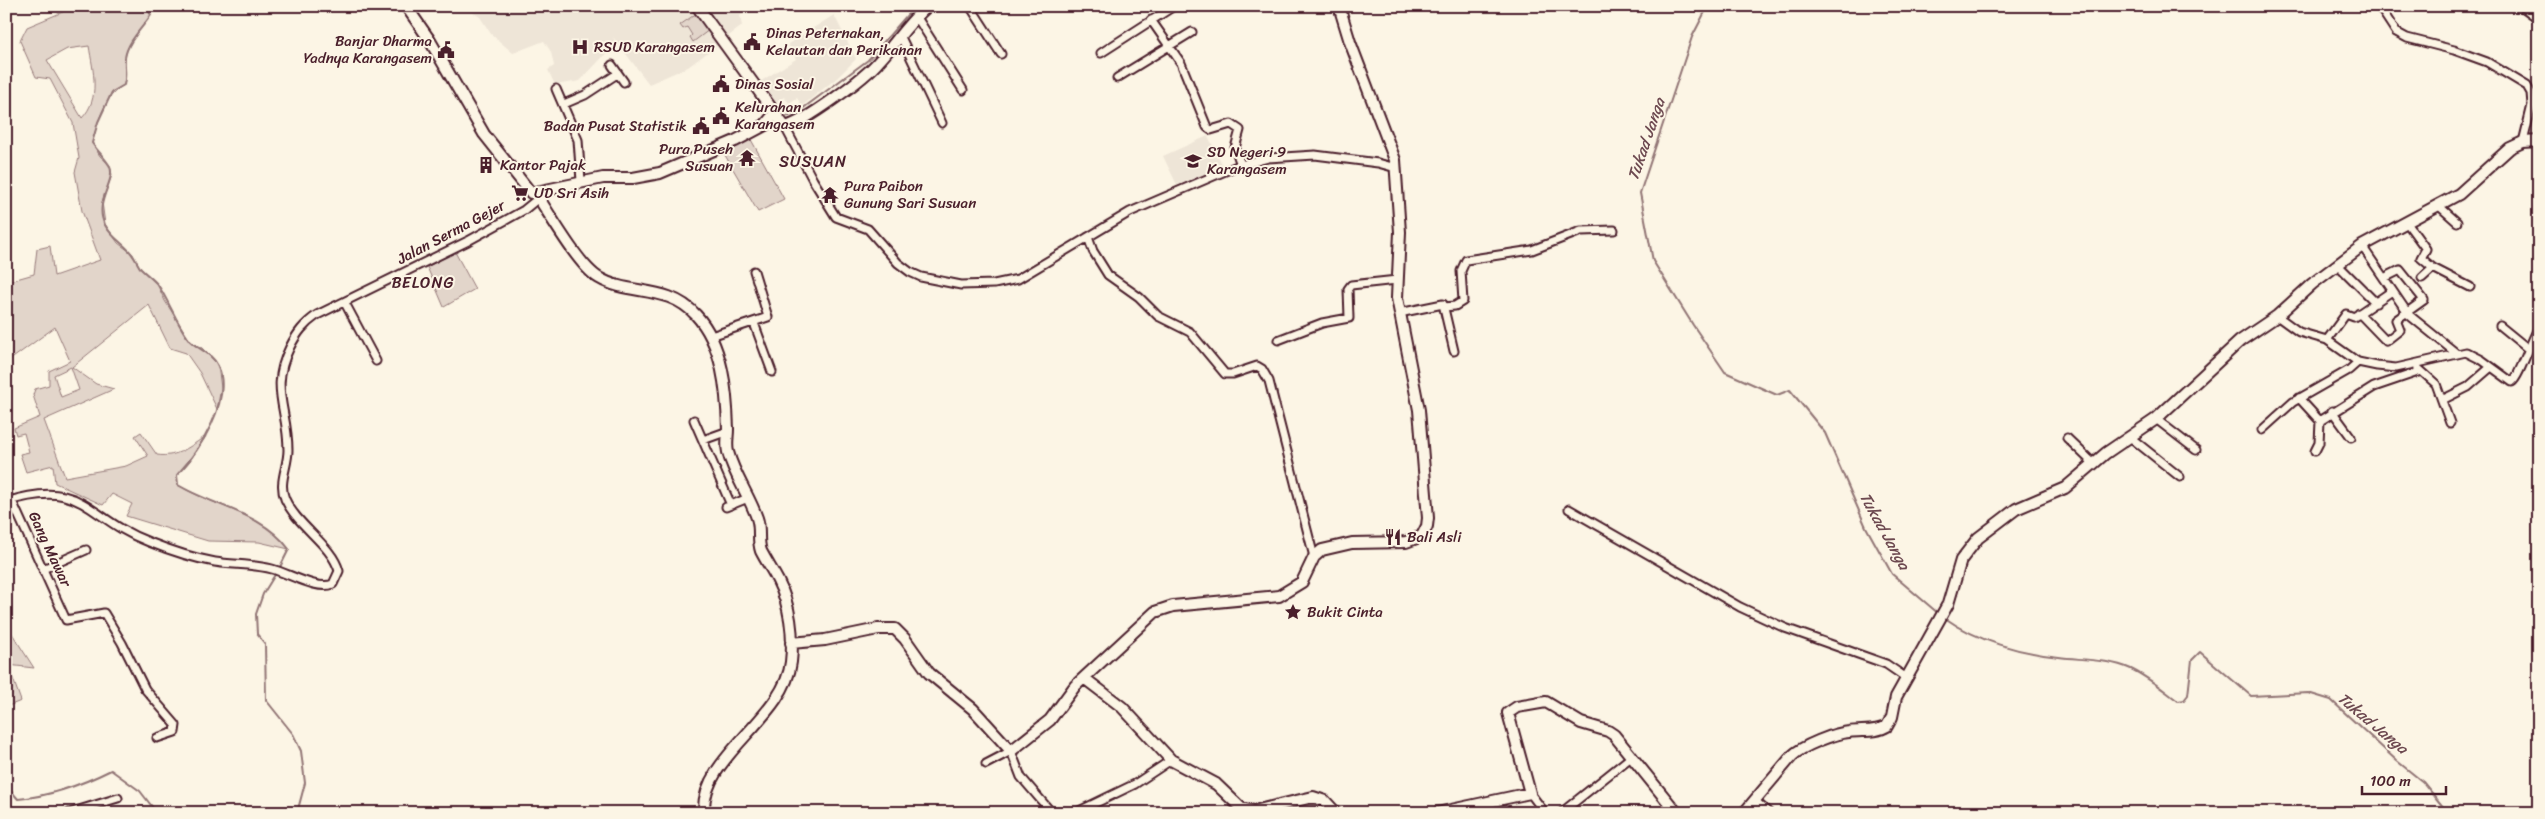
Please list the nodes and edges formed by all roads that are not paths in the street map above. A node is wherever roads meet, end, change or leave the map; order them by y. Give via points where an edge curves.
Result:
1 (406, 6) edge
2 (697, 6) edge
3 (928, 6) edge
4 (970, 6) edge
5 (1174, 6) edge
6 (1339, 6) edge
7 (2379, 6) edge
8 (2521, 6) edge
9 (916, 16) junction
10 (2539, 19) edge
11 (1151, 20) junction
12 (1192, 32) dead end
13 (900, 35) junction
14 (1169, 46) junction
15 (1101, 53) dead end
16 (1001, 54) dead end
17 (612, 65) dead end
18 (617, 74) junction
19 (1117, 78) dead end
20 (624, 82) dead end
21 (556, 90) dead end
22 (963, 90) dead end
23 (564, 104) junction
24 (775, 113) junction
25 (942, 122) dead end
26 (765, 125) junction
27 (785, 127) junction
28 (2539, 141) edge
29 (2522, 142) junction
30 (1241, 165) junction
31 (1396, 168) junction
32 (581, 181) junction
33 (535, 197) junction
34 (2439, 206) junction
35 (2457, 222) dead end
36 (2407, 223) junction
37 (1614, 230) dead end
38 (1088, 237) junction
39 (2362, 246) junction
40 (2337, 264) junction
41 (2432, 268) junction
42 (754, 270) dead end
43 (2384, 278) junction
44 (2422, 278) dead end
45 (1398, 280) junction
46 (2470, 287) dead end
47 (2392, 291) junction
48 (345, 303) junction
49 (2376, 303) junction
50 (1444, 307) junction
51 (2407, 312) junction
52 (1399, 313) junction
53 (2359, 313) junction
54 (2276, 316) junction
55 (754, 323) junction
56 (2500, 326) dead end
57 (2539, 327) edge
58 (711, 336) junction
59 (1278, 340) dead end
60 (2327, 340) junction
61 (2528, 348) junction
62 (1454, 351) dead end
63 (2456, 353) junction
64 (376, 361) dead end
65 (2358, 362) junction
66 (2415, 364) junction
67 (2491, 367) junction
68 (2421, 371) junction
69 (772, 372) dead end
70 (2300, 398) junction
71 (2442, 400) junction
72 (2332, 411) junction
73 (2156, 419) junction
74 (694, 420) dead end
75 (2320, 421) junction
76 (2450, 423) dead end
77 (2262, 430) dead end
78 (728, 431) junction
79 (2351, 437) dead end
80 (2067, 438) dead end
81 (2130, 438) junction
82 (703, 440) junction
83 (2196, 450) dead end
84 (2315, 451) dead end
85 (2094, 464) junction
86 (2180, 477) dead end
87 (6, 492) edge
88 (748, 498) junction
89 (9, 501) edge
90 (1568, 509) dead end
91 (86, 550) dead end
92 (1314, 557) junction
93 (44, 569) junction
94 (791, 643) junction
95 (1905, 677) junction
96 (1084, 678) junction
97 (156, 738) dead end
98 (1011, 751) junction
99 (1631, 757) junction
100 (1172, 760) junction
101 (986, 764) dead end
102 (1530, 793) junction
103 (118, 798) dead end
104 (1755, 801) junction
105 (1254, 812) edge
106 (69, 813) edge
107 (704, 813) edge
108 (1052, 813) edge
109 (1075, 813) edge
110 (1336, 813) edge
111 (1437, 813) edge
112 (1545, 813) edge
113 (1561, 813) edge
114 (1678, 813) edge
115 (1744, 813) edge
116 (1769, 813) edge

1 - 33 street via 484,134
2 - 24 street
3 - 9 street
4 - 16 street
5 - 11 street
6 - 31 street via 1392,148
7 - 29 street via 2396,32 2407,38 2487,62 2527,86 2532,104
8 - 10 street
9 - 13 street
9 - 22 street
11 - 14 street
11 - 15 street
12 - 14 street
13 - 25 street
13 - 27 street via 866,74 800,121
14 - 19 street
14 - 30 street via 1187,76 1209,129 1228,124 1240,130 1235,148
17 - 18 street
18 - 20 street
18 - 23 street via 585,95
21 - 23 street
23 - 32 street via 578,140
24 - 26 street
24 - 27 street
26 - 27 street
26 - 32 street via 660,173
27 - 38 street via 836,217 868,229 898,262 921,277 961,285 1010,282
28 - 29 street
29 - 34 street via 2510,148 2465,190
30 - 31 street via 1268,158 1315,155
30 - 38 street via 1130,212
31 - 45 street via 1400,232
32 - 33 street
33 - 48 street, Jalan Serma Gejer via 524,210
33 - 58 street via 597,278 666,295 681,302 697,315
34 - 35 street
34 - 36 street
36 - 39 street
36 - 41 street via 2426,249 2421,258
37 - 50 street via 1581,231 1532,250 1466,260 1461,271 1463,301
38 - 92 street via 1108,275 1139,297 1158,316 1190,332 1225,374 1257,366 1262,369 1269,381
39 - 40 street
39 - 43 street
40 - 49 street
40 - 54 street
41 - 44 street
41 - 46 street
42 - 55 street via 768,315
43 - 47 street
43 - 51 street via 2400,270 2424,298
45 - 52 street
45 - 59 street via 1351,285 1348,289 1348,318 1315,325
47 - 49 street
47 - 51 street
48 - 64 street
48 - 89 street, Jalan Serma Gejer via 317,316 300,330 282,365 279,382 288,442 284,495 295,514 335,561 339,574 333,584 326,586 270,568 215,562 148,542 122,530 84,503 61,494 40,493
49 - 53 street
50 - 52 street via 1442,304
50 - 62 street
51 - 53 street via 2395,320 2400,330 2386,341
51 - 63 street
52 - 92 street via 1419,410 1427,526 1416,540 1338,545 1322,550
53 - 60 street via 2353,318 2346,314
54 - 60 street via 2299,332
54 - 73 street via 2240,341
55 - 58 street
55 - 69 street
56 - 61 street
57 - 61 street
58 - 78 street via 723,379
60 - 65 street
61 - 67 street via 2513,381
63 - 66 street
63 - 67 street via 2470,353
65 - 66 street via 2396,368
65 - 70 street
66 - 68 street
67 - 71 street via 2468,387
68 - 71 street via 2436,384
68 - 72 street via 2374,387
70 - 75 street
70 - 77 street
71 - 76 street
72 - 75 street
72 - 79 street
73 - 81 street
73 - 83 street
74 - 82 street
75 - 84 street via 2319,443
78 - 82 street
78 - 88 street via 728,450
80 - 85 street
81 - 85 street
81 - 86 street
82 - 88 street via 728,506
85 - 95 street via 2065,488 2016,509 1978,538 1961,560 1948,604
87 - 89 street, Gang Mawar
88 - 94 street via 758,520 760,549 784,594
89 - 93 street, Gang Mawar
90 - 95 street via 1740,608 1785,628 1886,664
91 - 93 street
92 - 96 street via 1302,582 1278,596 1173,606 1155,612
93 - 97 street, Gang Mawar via 68,621 104,613 145,689 176,725 175,732
94 - 98 street via 895,629 929,673 973,710
94 - 107 street via 791,661 783,689 712,780 705,798
95 - 104 street via 1893,705 1890,722 1883,728 1843,732 1795,752
96 - 98 street via 1050,720
96 - 100 street via 1122,707
98 - 101 street
98 - 108 street via 1021,777
99 - 102 street via 1614,735 1581,723 1552,704 1541,702 1516,707 1510,710 1508,720
99 - 113 street
99 - 114 street
100 - 105 street via 1216,784 1241,808
100 - 109 street via 1135,784
102 - 111 street
102 - 112 street
103 - 106 street
104 - 115 street
104 - 116 street
105 - 110 street via 1313,797 1325,801

